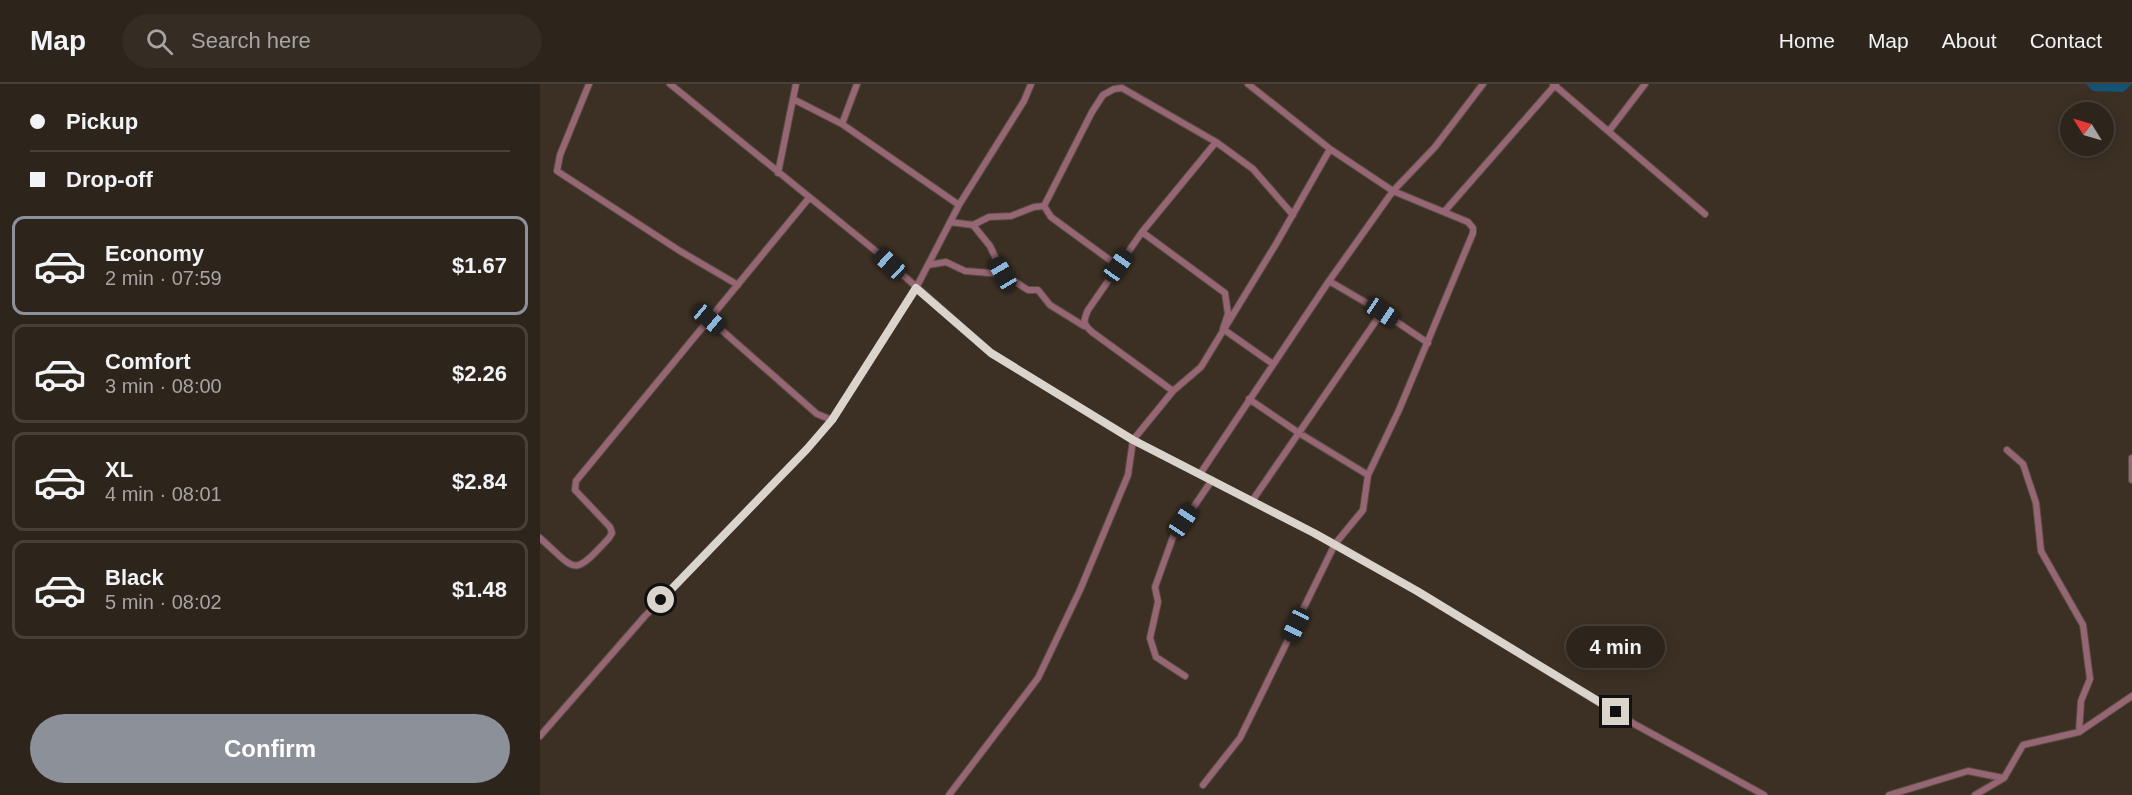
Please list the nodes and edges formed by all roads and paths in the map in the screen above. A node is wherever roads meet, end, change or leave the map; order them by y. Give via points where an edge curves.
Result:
1 (589, 84) edge
2 (670, 84) edge
3 (796, 84) edge
4 (858, 84) edge
5 (1031, 84) edge
6 (1248, 84) edge
7 (1483, 84) edge
8 (1555, 84) edge
9 (1645, 84) edge
10 (793, 99) junction
11 (842, 124) junction
12 (1608, 131) junction
13 (1216, 142) junction
14 (1330, 149) junction
15 (778, 173) junction
16 (1393, 191) junction
17 (809, 198) junction
18 (959, 205) junction
19 (1044, 206) junction
20 (1444, 212) junction
21 (1705, 214) dead end
22 (1293, 215) junction
23 (950, 222) junction
24 (973, 225) junction
25 (1142, 232) junction
26 (928, 265) junction
27 (1118, 266) junction
28 (1003, 274) junction
29 (1329, 281) junction
30 (738, 285) junction
31 (916, 288) junction
32 (1382, 312) junction
33 (709, 319) junction
34 (1084, 326) junction
35 (1223, 329) junction
36 (1428, 343) junction
37 (1273, 364) junction
38 (1173, 392) junction
39 (1249, 399) junction
40 (832, 420) junction
41 (1299, 433) junction
42 (1133, 440) junction
43 (2007, 450) dead end
44 (2132, 458) edge
45 (1200, 474) junction
46 (1368, 475) junction
47 (1212, 480) junction
48 (2132, 480) edge
49 (1252, 501) junction
50 (540, 538) edge
51 (1335, 544) junction
52 (1185, 676) dead end
53 (2132, 696) edge
54 (2079, 732) junction
55 (540, 736) edge
56 (2004, 778) junction
57 (1203, 785) dead end
58 (950, 795) edge
59 (1764, 795) edge
60 (1889, 795) edge
61 (1975, 795) edge

1 - 30 street via 557,171
2 - 15 street
3 - 10 street
4 - 11 street
5 - 18 street
6 - 14 street
7 - 16 street via 1435,147
8 - 12 street
8 - 20 street
9 - 12 street
10 - 11 street
10 - 15 street
11 - 18 street
12 - 21 street
13 - 19 street via 1122,88 1114,89 1103,95 1092,112
13 - 22 street via 1253,169
13 - 25 street
14 - 16 street
14 - 22 street
15 - 17 street
16 - 20 street
16 - 29 street
17 - 30 street
17 - 31 street
18 - 23 street
19 - 24 street via 1011,216 989,217
19 - 27 street via 1051,217
20 - 36 street via 1468,222 1473,233
22 - 35 street
23 - 24 street
23 - 26 street
24 - 28 street via 990,246
25 - 27 street
25 - 35 street via 1225,293 1228,314
26 - 28 street via 946,262 965,271
26 - 31 street
27 - 34 street via 1088,310
28 - 34 street via 1028,290 1038,290 1050,305
29 - 32 street
29 - 37 street
30 - 33 street
31 - 40 street
31 - 42 street via 991,353
32 - 36 street
32 - 41 street
33 - 40 street via 817,414
33 - 50 street via 576,481 575,490 610,527 609,538 582,565 574,566
34 - 38 street
35 - 37 street
35 - 38 street via 1201,367
36 - 46 street
37 - 39 street
38 - 42 street
39 - 41 street
39 - 45 street
40 - 55 street via 645,616
41 - 46 street
41 - 49 street
42 - 45 street
42 - 58 street via 1128,475 1038,678
43 - 54 street via 2022,464 2036,503 2042,551 2083,625 2090,679 2080,701
44 - 48 street
45 - 47 street
46 - 51 street via 1363,510
47 - 49 street
47 - 52 street via 1173,537 1155,587 1158,602 1150,638 1156,657
49 - 51 street
51 - 57 street via 1240,738
51 - 59 street via 1636,724
53 - 54 street
54 - 56 street via 2023,745
56 - 60 street via 1968,771
56 - 61 street

